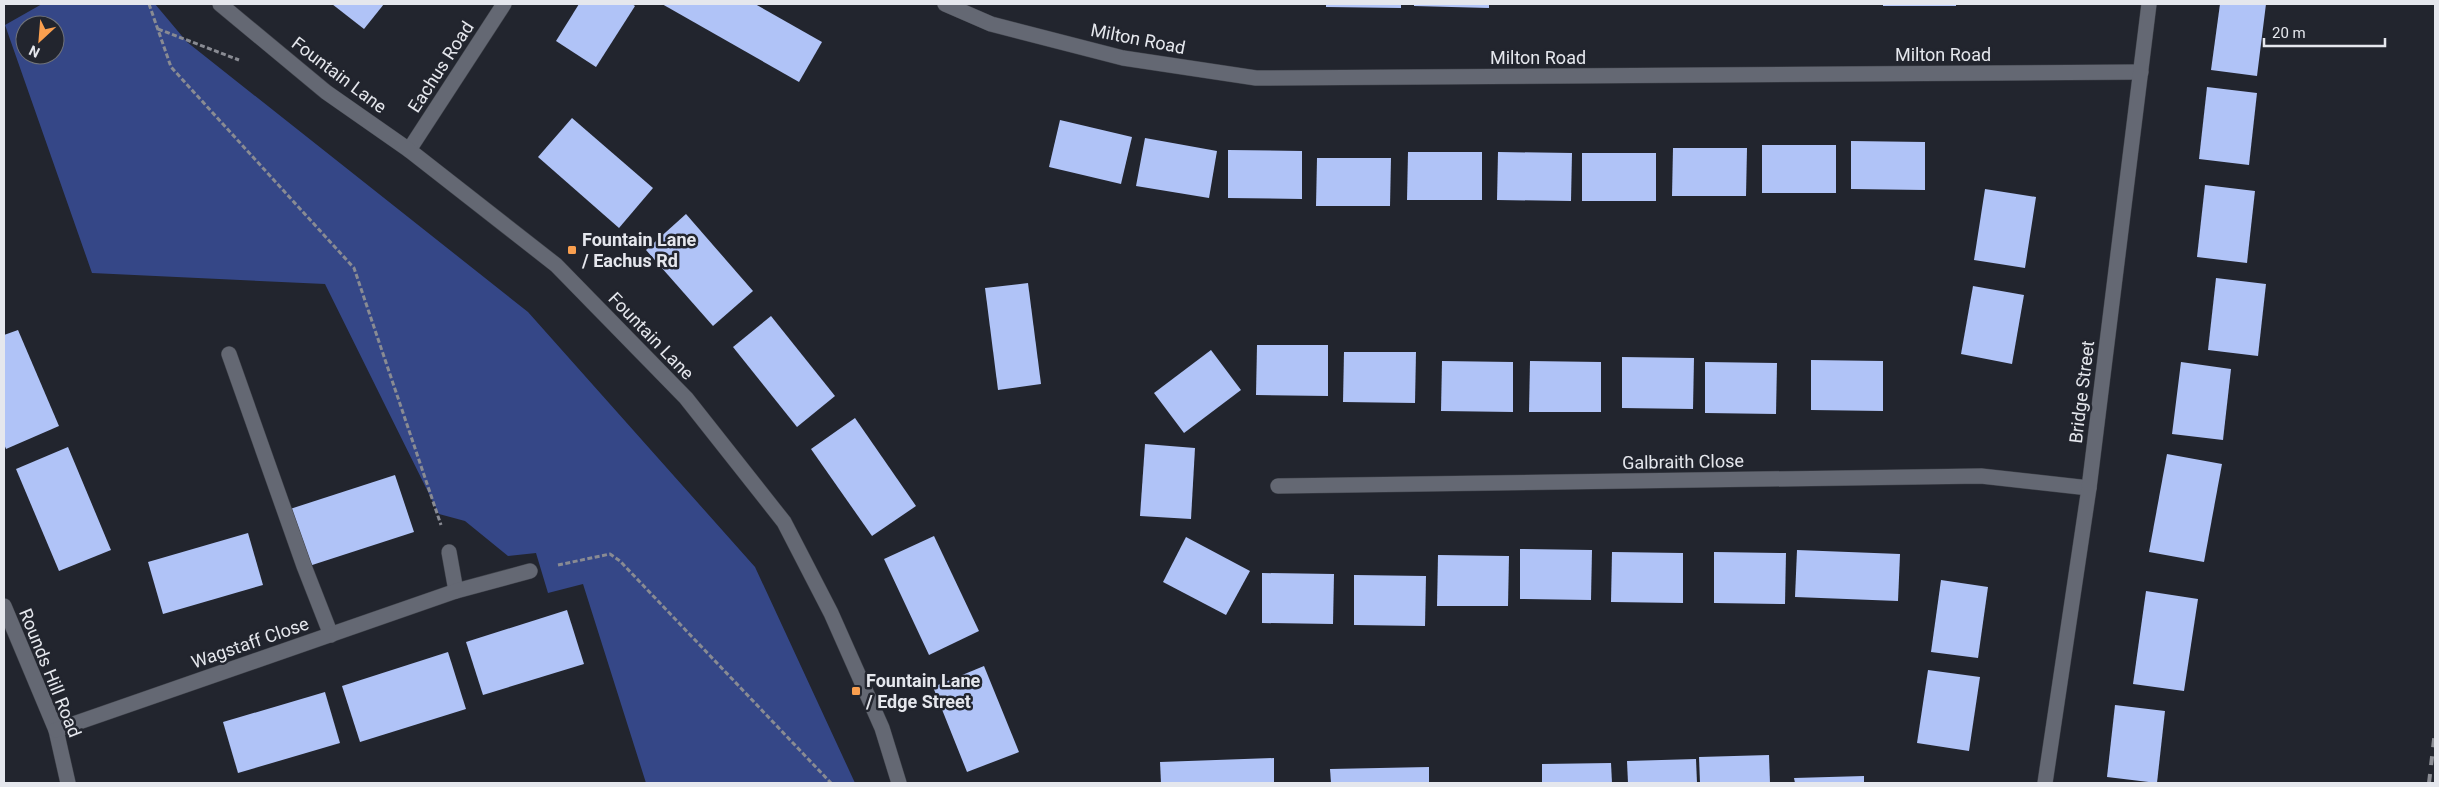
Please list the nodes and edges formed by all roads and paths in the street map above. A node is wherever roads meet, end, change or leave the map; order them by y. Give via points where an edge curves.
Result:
1 (149, 4) edge
2 (220, 4) edge
3 (504, 4) edge
4 (944, 4) edge
5 (2149, 4) edge
6 (158, 29) junction
7 (286, 59) junction
8 (2141, 72) junction
9 (409, 150) junction
10 (229, 354) dead end
11 (1278, 486) dead end
12 (2089, 488) junction
13 (449, 552) joint
14 (530, 571) joint
15 (456, 591) junction
16 (4, 606) edge
17 (331, 634) junction
18 (56, 730) junction
19 (68, 783) edge
20 (831, 783) edge
21 (899, 783) edge
22 (2046, 783) edge

1 - 6 path
2 - 7 street, Fountain Lane
3 - 9 street, Eachus Road
4 - 8 street, Milton Road via 991,24 1122,58 1256,78
5 - 8 street, Bridge Street
6 - 7 path via 254,65
6 - 13 path via 171,67 354,268
7 - 9 street, Fountain Lane via 326,92
8 - 12 street, Bridge Street
9 - 21 street, Fountain Lane via 556,266 686,398 784,522 831,613 882,728
10 - 17 street
11 - 12 street, Galbraith Close via 1981,476
12 - 22 street, Bridge Street
13 - 15 street
14 - 15 street, Wagstaff Close
14 - 20 path via 610,554 620,561
15 - 17 street, Wagstaff Close
16 - 18 street, Rounds Hill Road
17 - 18 street, Wagstaff Close
18 - 19 street, Rounds Hill Road

